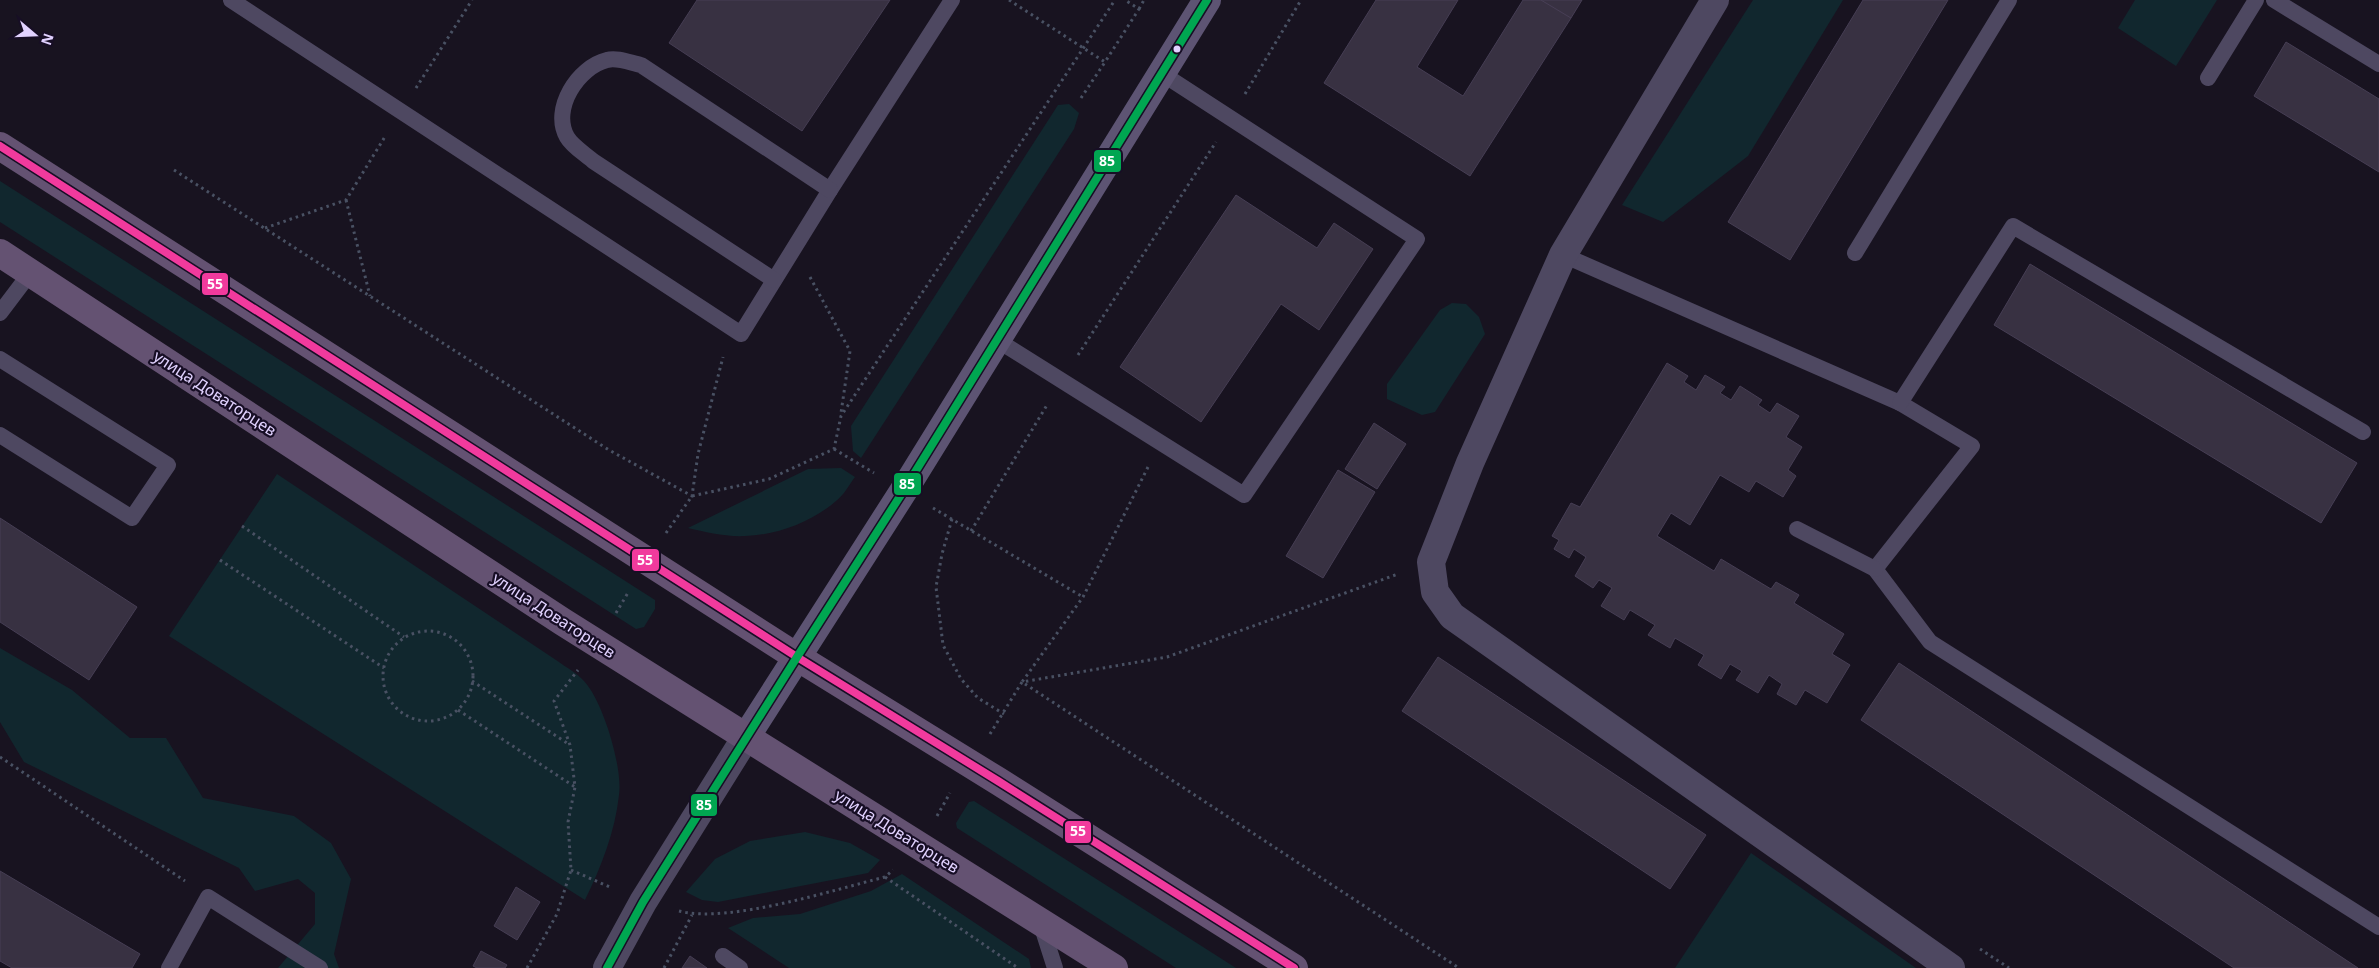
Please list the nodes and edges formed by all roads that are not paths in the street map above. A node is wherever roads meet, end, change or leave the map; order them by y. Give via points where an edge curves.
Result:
1 (231, 0) edge
2 (952, 0) edge
3 (1207, 0) edge
4 (1715, 0) edge
5 (2009, 0) edge
6 (2256, 0) edge
7 (2274, 0) edge
8 (2379, 64) edge
9 (1161, 73) junction
10 (2208, 78) dead end
11 (0, 146) edge
12 (830, 190) junction
13 (0, 253) edge
14 (1855, 253) dead end
15 (1563, 255) junction
16 (30, 272) junction
17 (774, 280) junction
18 (0, 313) edge
19 (997, 340) junction
20 (0, 359) edge
21 (1900, 403) junction
22 (2363, 432) dead end
23 (0, 435) edge
24 (1797, 529) dead end
25 (1875, 569) junction
26 (796, 657) junction
27 (746, 737) junction
28 (1040, 921) junction
29 (2379, 927) edge
30 (724, 956) dead end
31 (169, 968) edge
32 (320, 968) edge
33 (607, 968) edge
34 (740, 968) edge
35 (1055, 968) edge
36 (1114, 968) edge
37 (1294, 968) edge
38 (1950, 968) edge

1 - 17 lane via 741,334
2 - 12 lane
3 - 9 main road
4 - 15 street
5 - 14 lane
6 - 10 lane
7 - 8 lane
9 - 19 main road
9 - 19 lane via 1417,239 1244,495
11 - 26 main road
12 - 17 lane
12 - 17 lane via 641,65 607,60 586,71 567,98 561,118 567,137 592,161
13 - 16 main road, улица Доваторцев
15 - 21 lane
15 - 38 street via 1470,463 1431,562 1435,592 1452,616
16 - 18 lane
16 - 27 main road, улица Доваторцев
19 - 26 main road
20 - 23 lane via 168,465 132,518
21 - 22 lane via 2013,226
21 - 25 lane via 1972,446
24 - 25 lane
25 - 29 lane via 1930,642
26 - 27 main road
26 - 37 main road
27 - 28 main road, улица Доваторцев
27 - 33 street via 643,902
28 - 35 lane
28 - 36 main road, улица Доваторцев
30 - 34 lane
31 - 32 lane via 208,897

